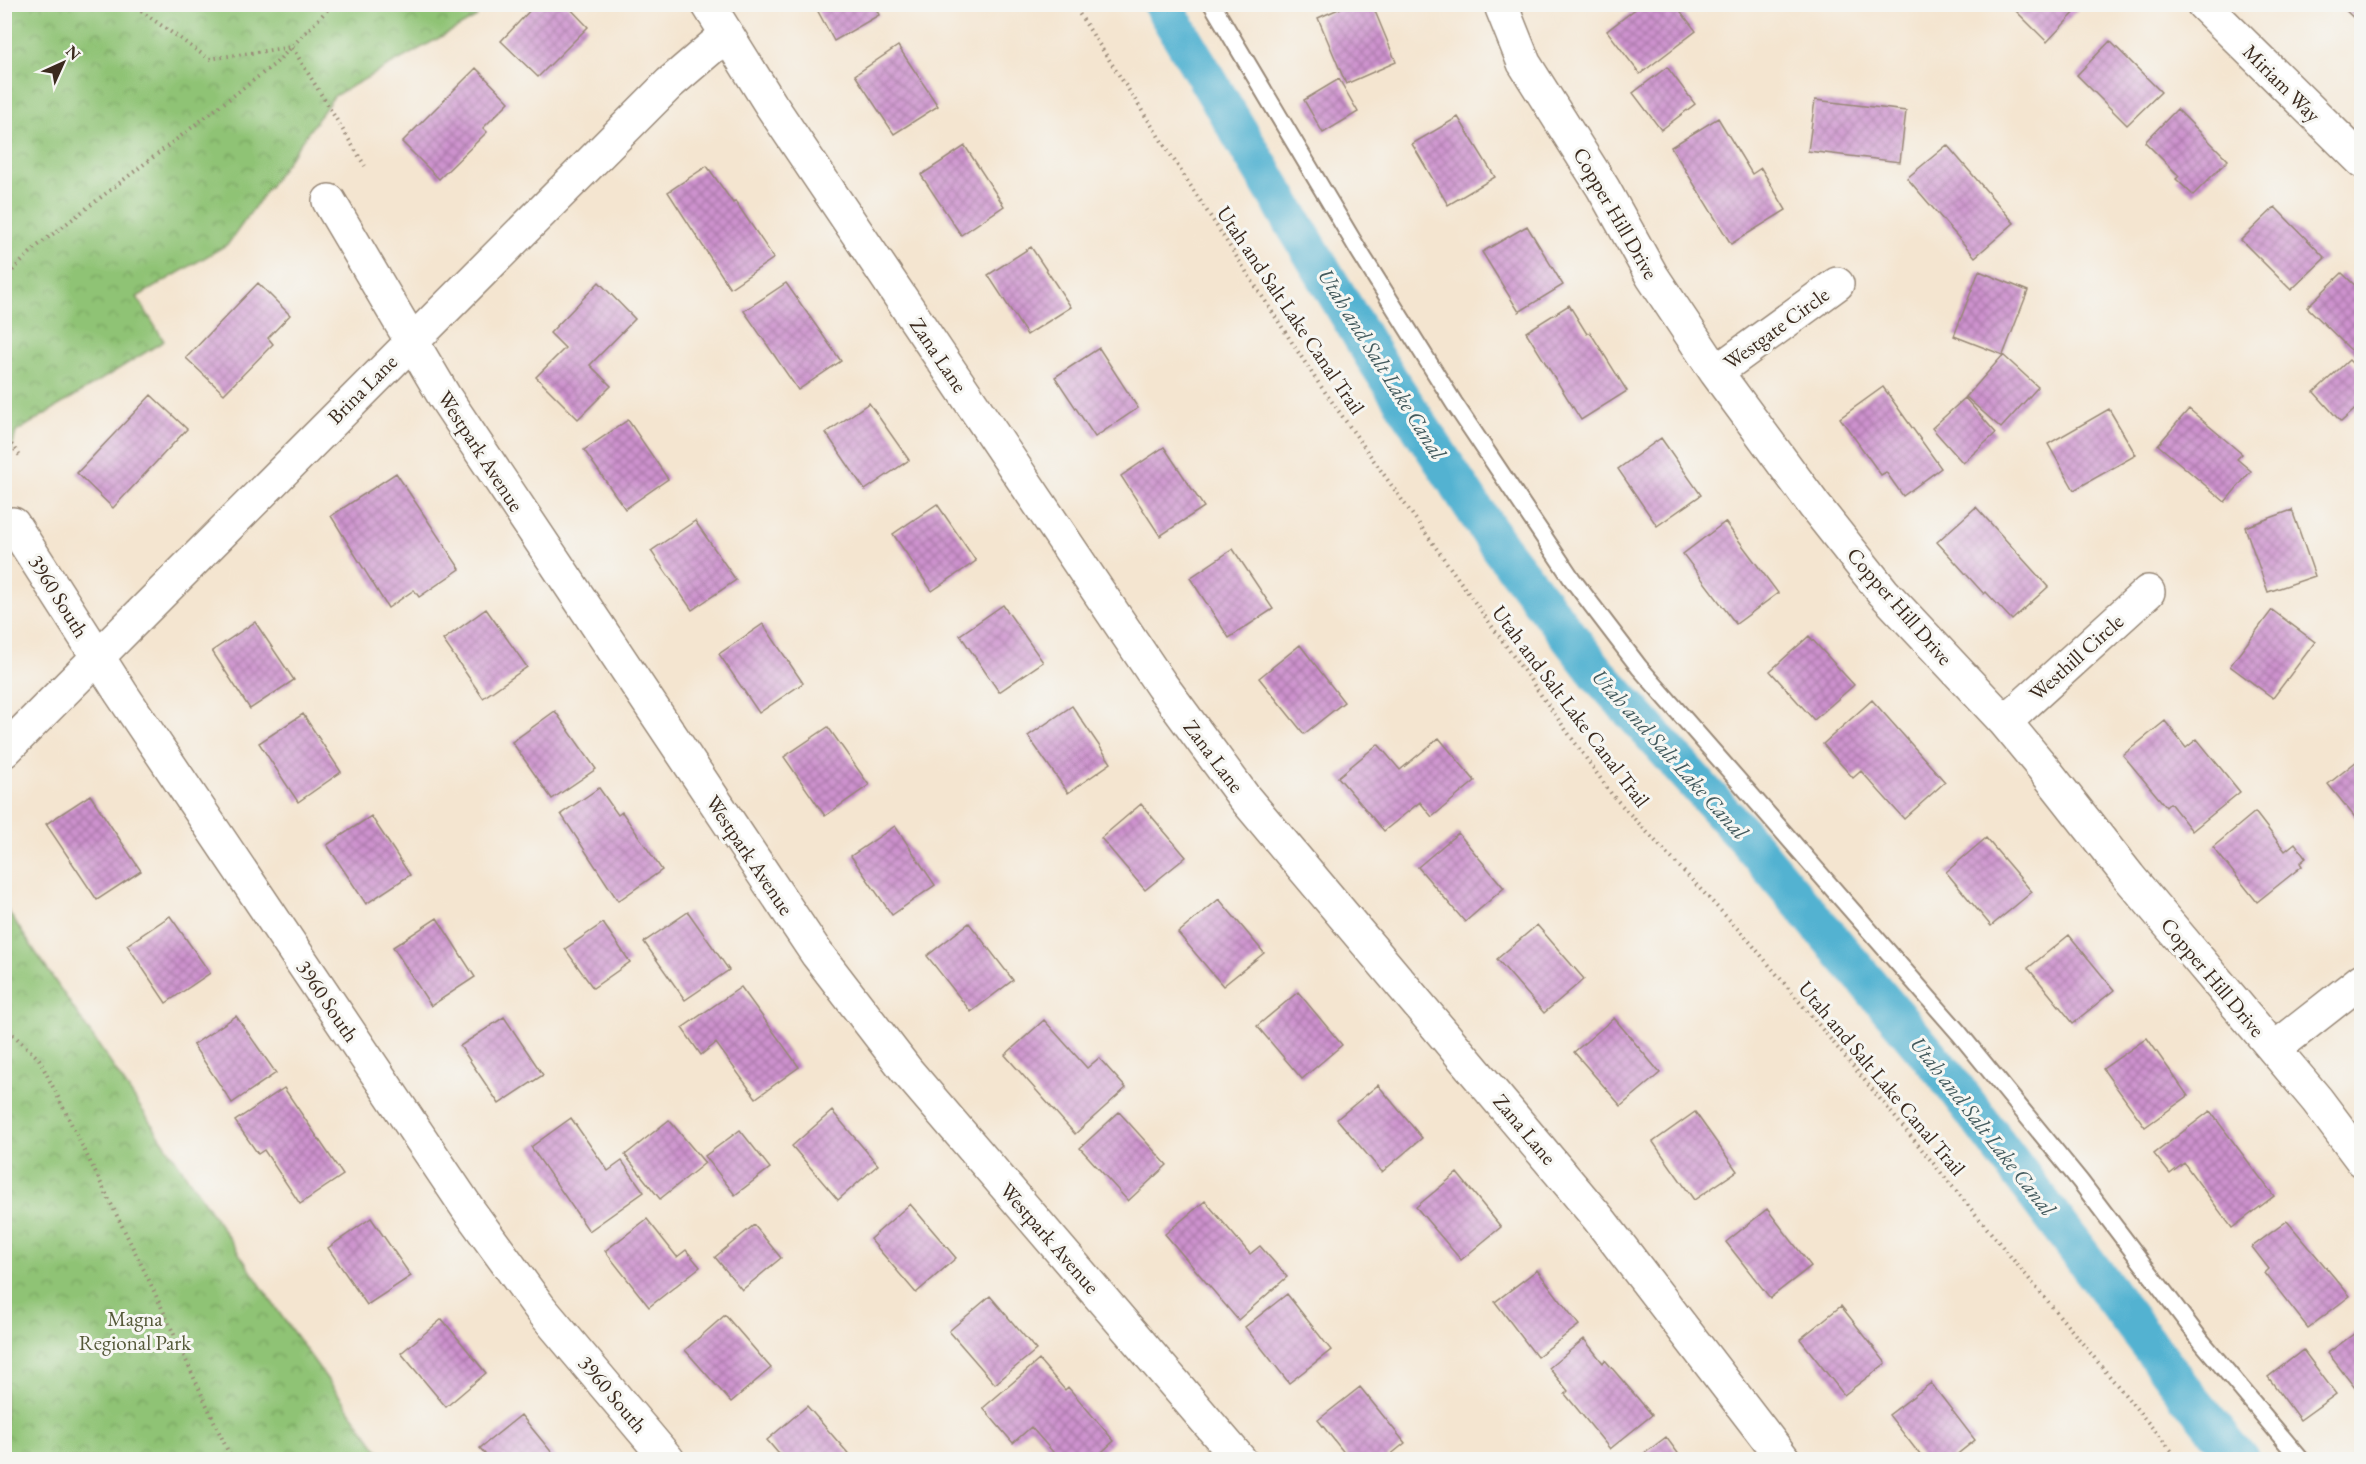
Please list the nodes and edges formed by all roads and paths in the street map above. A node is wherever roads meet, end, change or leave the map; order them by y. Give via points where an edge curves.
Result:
1 (130, 4) edge
2 (333, 4) edge
3 (708, 4) edge
4 (1073, 4) edge
5 (1212, 4) edge
6 (2203, 4) edge
7 (1505, 6) edge
8 (726, 35) junction
9 (292, 47) junction
10 (2361, 161) edge
11 (365, 166) dead end
12 (329, 201) dead end
13 (4, 279) edge
14 (1837, 284) dead end
15 (411, 340) junction
16 (1716, 372) junction
17 (4, 435) edge
18 (20, 456) dead end
19 (13, 524) dead end
20 (2148, 592) dead end
21 (97, 656) junction
22 (2005, 722) junction
23 (4, 751) edge
24 (2361, 980) edge
25 (4, 1026) edge
26 (2274, 1049) junction
27 (2361, 1160) edge
28 (232, 1460) edge
29 (668, 1460) edge
30 (1240, 1460) edge
31 (1784, 1460) edge
32 (2179, 1460) edge
33 (2301, 1460) edge

1 - 9 path via 209,59
2 - 9 path
3 - 8 street, Zana Lane
4 - 32 path, Utah and Salt Lake Canal Trail via 1315,378 1613,796 1750,942
5 - 33 lane via 1454,403 1572,579 1639,667 1959,1033 2080,1181 2202,1342
6 - 10 street, Miriam Way
7 - 16 street, Copper Hill Drive via 1524,63 1603,188 1652,276
8 - 15 street, Brina Lane via 670,83
8 - 31 street, Zana Lane via 1162,686 1243,796 1599,1219
9 - 11 path
9 - 13 path via 36,247
12 - 15 street, Westpark Avenue
14 - 16 street, Westgate Circle
15 - 21 street, Brina Lane
15 - 30 street, Westpark Avenue via 444,396 817,954 907,1071
16 - 22 street, Copper Hill Drive via 1883,592
17 - 18 path
19 - 21 street, 3960 South
20 - 22 street, Westhill Circle
21 - 23 street, Brina Lane
21 - 29 street, 3960 South via 470,1212 540,1308
22 - 26 street, Copper Hill Drive
24 - 26 street
25 - 28 path via 39,1059 147,1276
26 - 27 street, Copper Hill Drive

